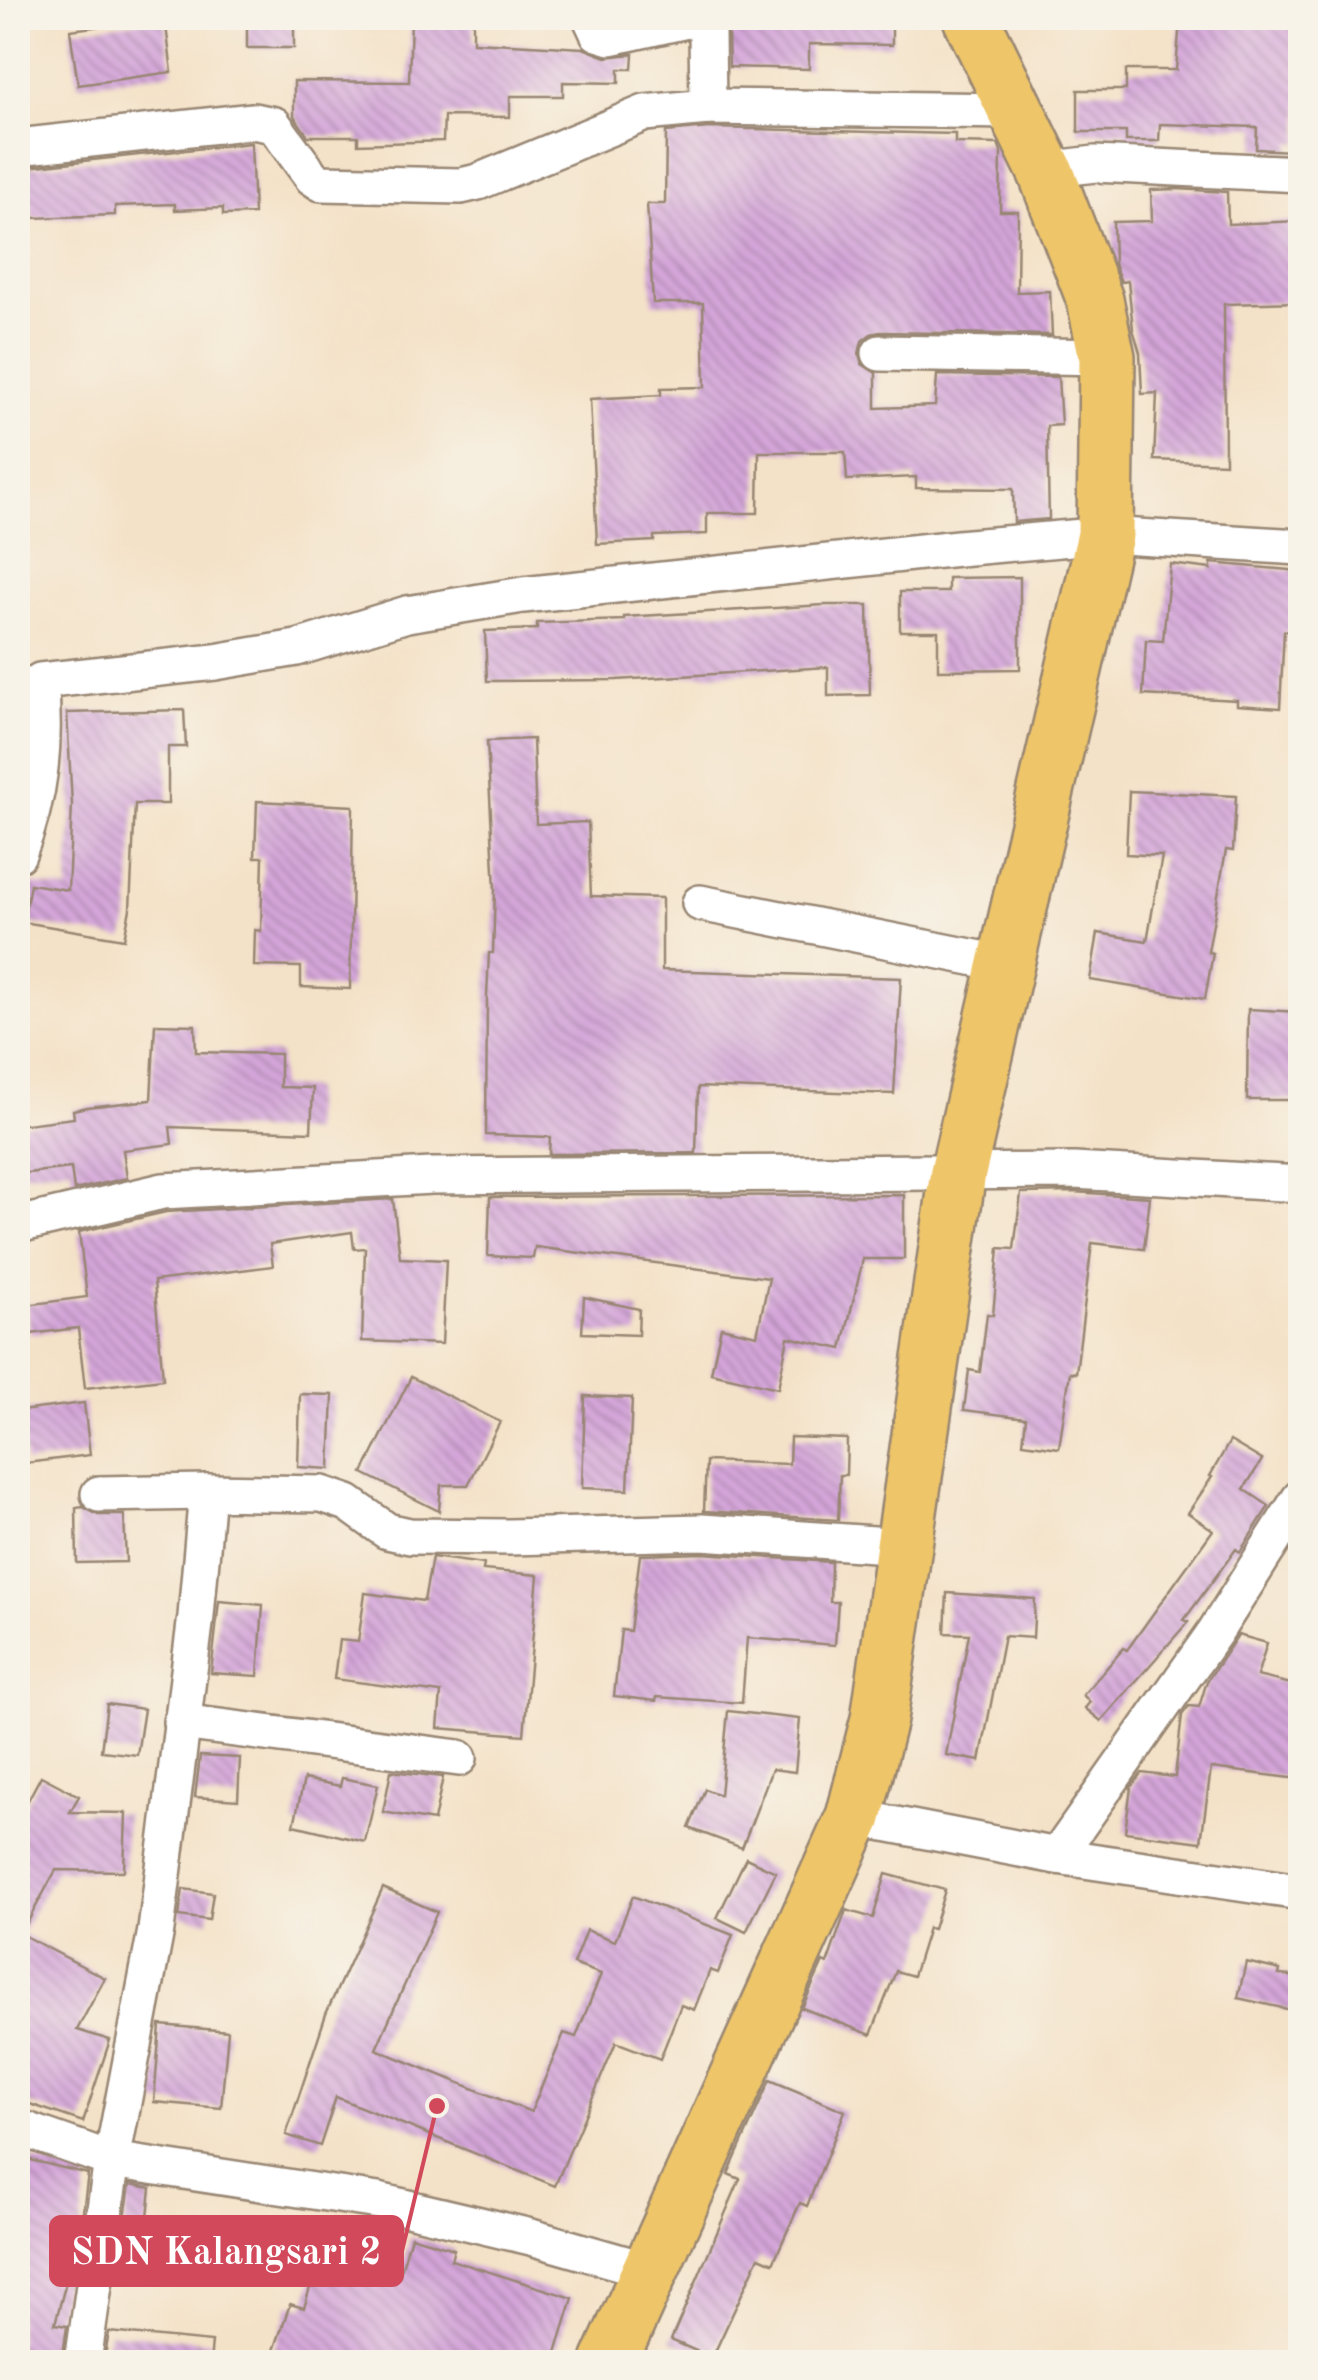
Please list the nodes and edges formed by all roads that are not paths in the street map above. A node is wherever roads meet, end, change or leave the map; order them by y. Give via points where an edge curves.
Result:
1 (591, 18) edge
2 (971, 18) edge
3 (708, 107) junction
4 (1014, 111) junction
5 (18, 147) edge
6 (1045, 170) junction
7 (1300, 174) edge
8 (880, 353) dead end
9 (1107, 357) junction
10 (1106, 535) junction
11 (1300, 547) edge
12 (18, 854) edge
13 (700, 904) dead end
14 (1006, 964) junction
15 (958, 1172) junction
16 (1300, 1184) edge
17 (18, 1225) edge
18 (206, 1492) junction
19 (99, 1494) dead end
20 (1300, 1498) edge
21 (903, 1546) junction
22 (181, 1722) junction
23 (459, 1758) dead end
24 (854, 1817) junction
25 (1057, 1856) junction
26 (1300, 1892) edge
27 (18, 2127) edge
28 (112, 2160) junction
29 (650, 2271) junction
30 (83, 2362) edge
31 (609, 2362) edge

1 - 3 street via 598,34 611,37 702,22
2 - 4 main road
3 - 4 street
3 - 5 street via 645,113 478,182 445,188 321,184 274,125 254,121
4 - 6 main road
6 - 7 street via 1095,164
6 - 9 main road via 1095,300
8 - 9 street
9 - 10 main road
10 - 11 street
10 - 12 street via 523,595 407,614 281,651 40,681 42,768
10 - 14 main road
13 - 14 street
14 - 15 main road
15 - 16 street via 1074,1171
15 - 17 street via 432,1176 229,1186 125,1198
15 - 21 main road
18 - 19 street
18 - 21 street via 322,1494 348,1503 387,1531 410,1536 702,1532
18 - 22 street
20 - 25 street
21 - 24 main road via 879,1719
22 - 23 street
22 - 28 street via 152,1960
24 - 25 street
24 - 29 main road
25 - 26 street
27 - 28 street
28 - 29 street via 378,2200
28 - 30 street
29 - 31 main road

